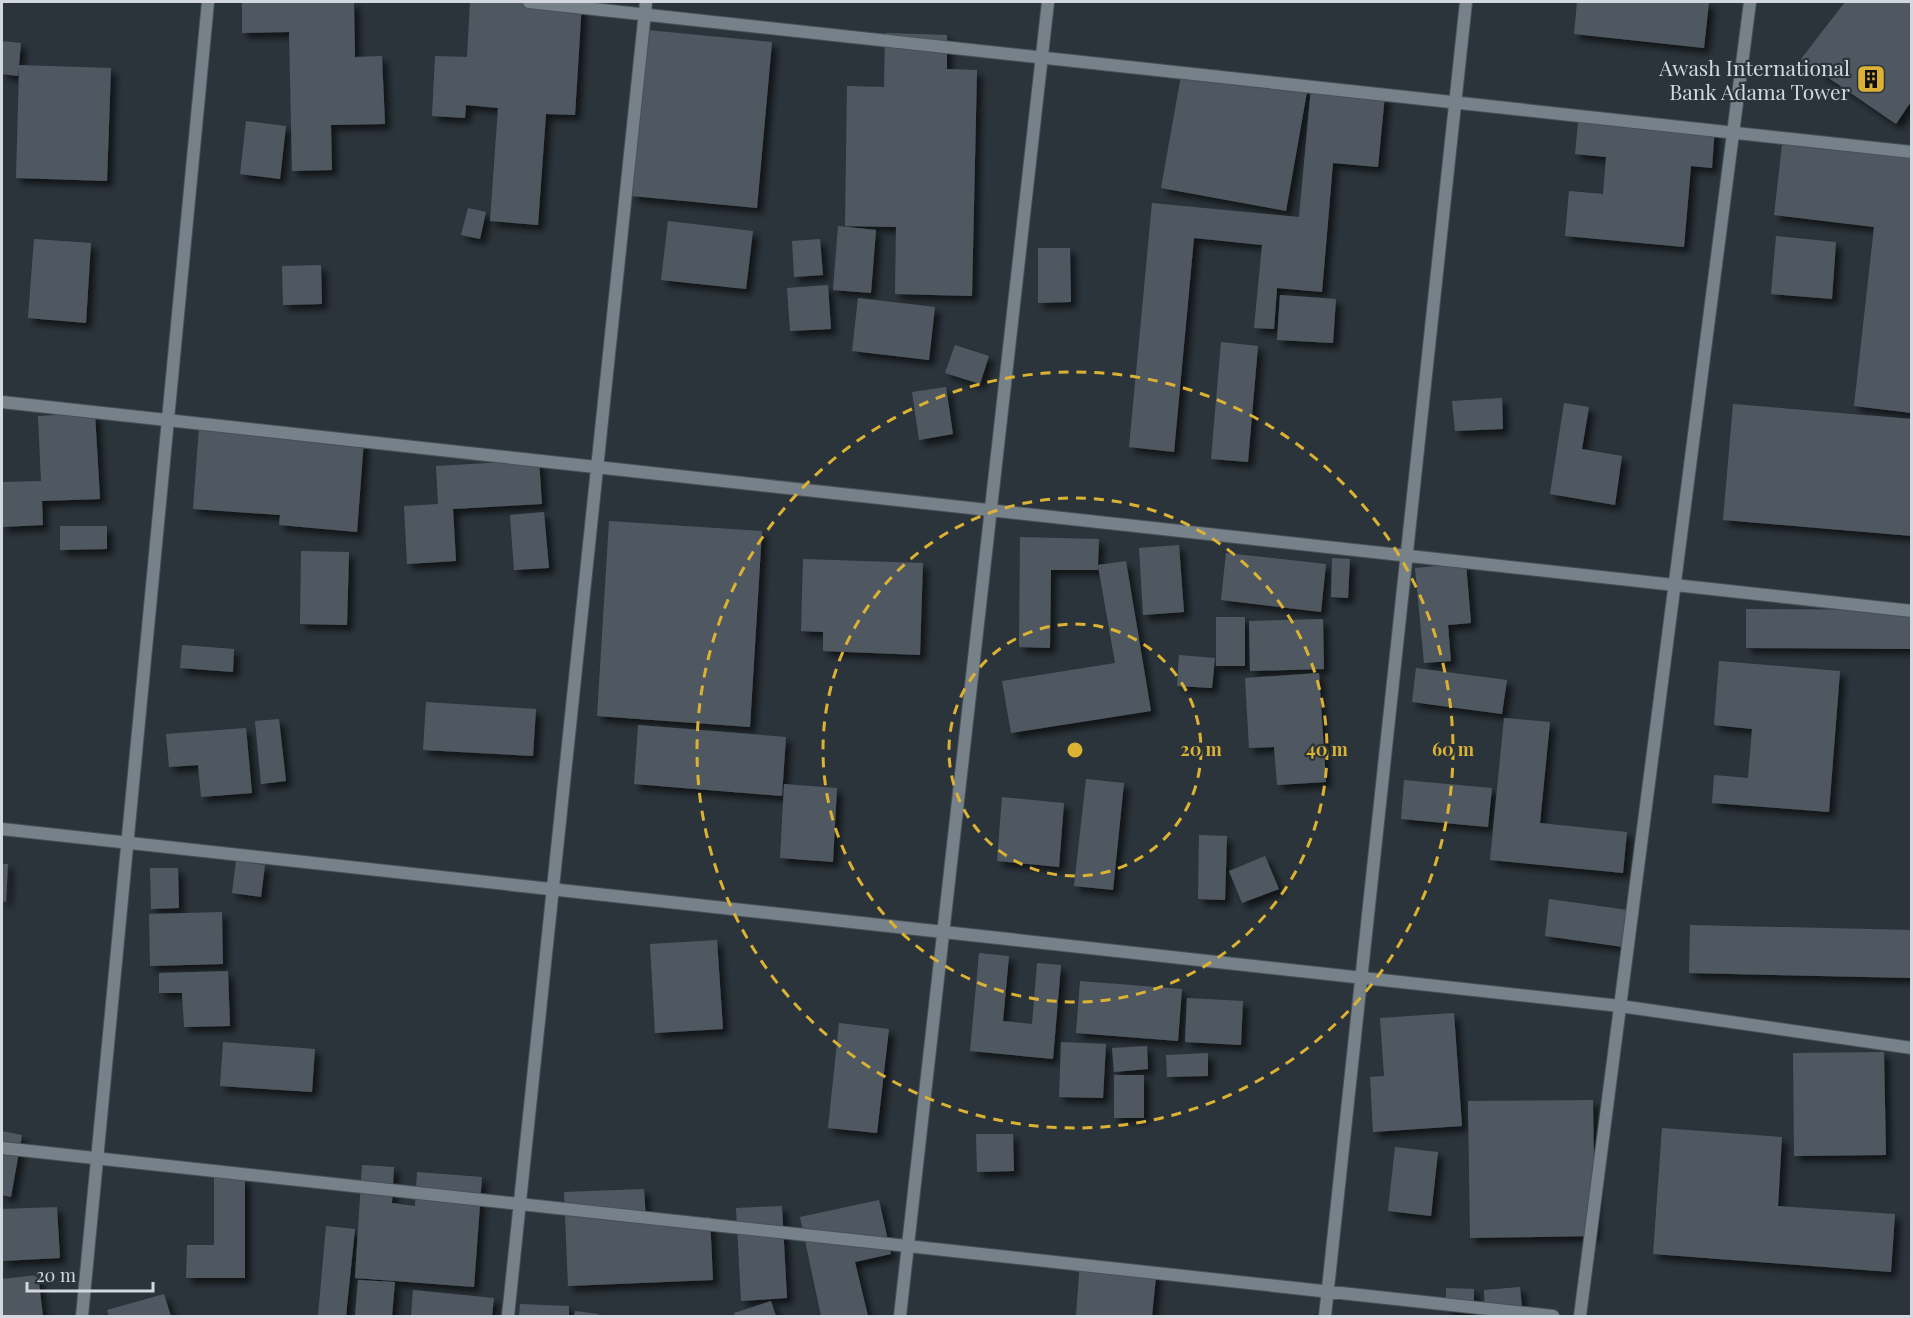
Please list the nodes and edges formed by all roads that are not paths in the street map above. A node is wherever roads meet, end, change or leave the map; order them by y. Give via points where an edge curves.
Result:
1 (208, 2) edge
2 (529, 2) edge
3 (1048, 2) edge
4 (1466, 2) edge
5 (1750, 2) edge
6 (646, 8) edge
7 (1042, 57) junction
8 (1455, 103) junction
9 (1733, 133) junction
10 (1911, 152) edge
11 (2, 402) edge
12 (168, 420) junction
13 (598, 467) junction
14 (991, 510) junction
15 (1406, 556) junction
16 (1675, 584) junction
17 (1911, 611) edge
18 (2, 829) edge
19 (127, 843) junction
20 (553, 889) junction
21 (944, 932) junction
22 (1361, 978) junction
23 (1620, 1006) junction
24 (1911, 1048) edge
25 (2, 1148) edge
26 (97, 1158) junction
27 (520, 1204) junction
28 (908, 1247) junction
29 (1327, 1293) junction
30 (82, 1317) edge
31 (508, 1317) edge
32 (900, 1317) edge
33 (1325, 1317) edge
34 (1553, 1317) edge
35 (1580, 1317) edge

1 - 12 street
2 - 6 street
3 - 7 street
4 - 8 street
5 - 9 street
6 - 7 street
6 - 13 street
7 - 8 street
7 - 14 street
8 - 9 street
8 - 15 street
9 - 10 street
9 - 16 street
11 - 12 street
12 - 13 street
12 - 19 street
13 - 14 street
13 - 20 street
14 - 15 street
14 - 21 street
15 - 16 street
15 - 22 street
16 - 17 street
16 - 23 street
18 - 19 street
19 - 20 street
19 - 26 street
20 - 21 street
20 - 27 street
21 - 22 street
21 - 28 street
22 - 23 street
22 - 29 street
23 - 24 street
23 - 35 street
25 - 26 street
26 - 27 street
26 - 30 street
27 - 28 street
27 - 31 street
28 - 29 street
28 - 32 street
29 - 33 street
29 - 34 street

